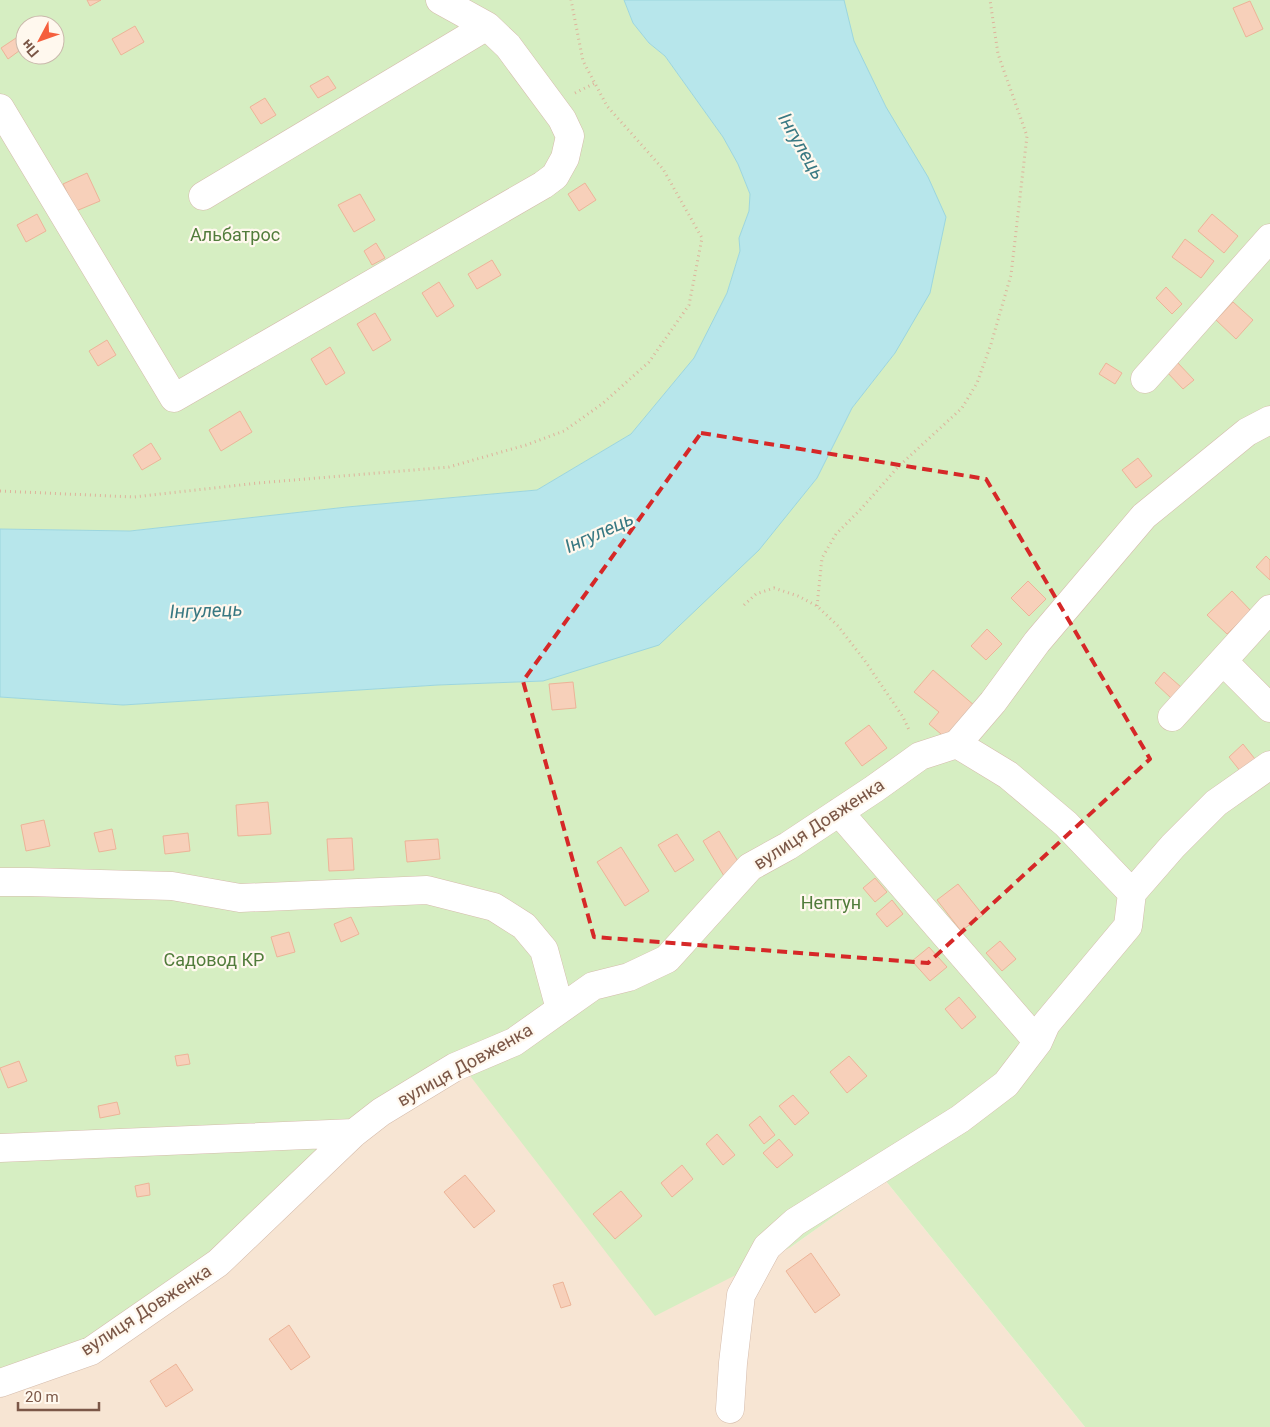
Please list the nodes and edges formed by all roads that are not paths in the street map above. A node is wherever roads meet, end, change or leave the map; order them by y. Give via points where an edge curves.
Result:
1 (440, 0) edge
2 (487, 26) junction
3 (0, 108) edge
4 (203, 196) dead end
5 (1270, 238) edge
6 (1145, 378) dead end
7 (1270, 420) edge
8 (1270, 609) edge
9 (1223, 661) junction
10 (1270, 708) edge
11 (1172, 718) dead end
12 (958, 744) junction
13 (1270, 765) edge
14 (839, 812) junction
15 (0, 882) edge
16 (1132, 893) junction
17 (560, 1009) junction
18 (1038, 1042) junction
19 (354, 1133) junction
20 (0, 1148) edge
21 (0, 1383) edge
22 (730, 1409) dead end

1 - 2 street
2 - 3 street via 508,46 562,119 570,136 566,158 555,176 174,398
2 - 4 street
5 - 6 street
7 - 12 street via 1247,432 1144,516 1037,642 994,702
8 - 9 street
9 - 10 street
9 - 11 street
12 - 14 street, вулиця Довженка via 920,756
12 - 16 street via 1008,775 1066,824
13 - 16 street via 1216,803
14 - 17 street, вулиця Довженка via 750,867 667,959 629,977 593,986
14 - 18 street
15 - 17 street via 172,886 240,898 427,890 494,907 524,926 544,950
16 - 18 street via 1128,926 1046,1024
17 - 19 street, вулиця Довженка via 514,1042 455,1067 381,1112
18 - 22 street via 1006,1084 968,1113 795,1222 766,1248 741,1295
19 - 20 street
19 - 21 street, вулиця Довженка via 218,1263 91,1351

